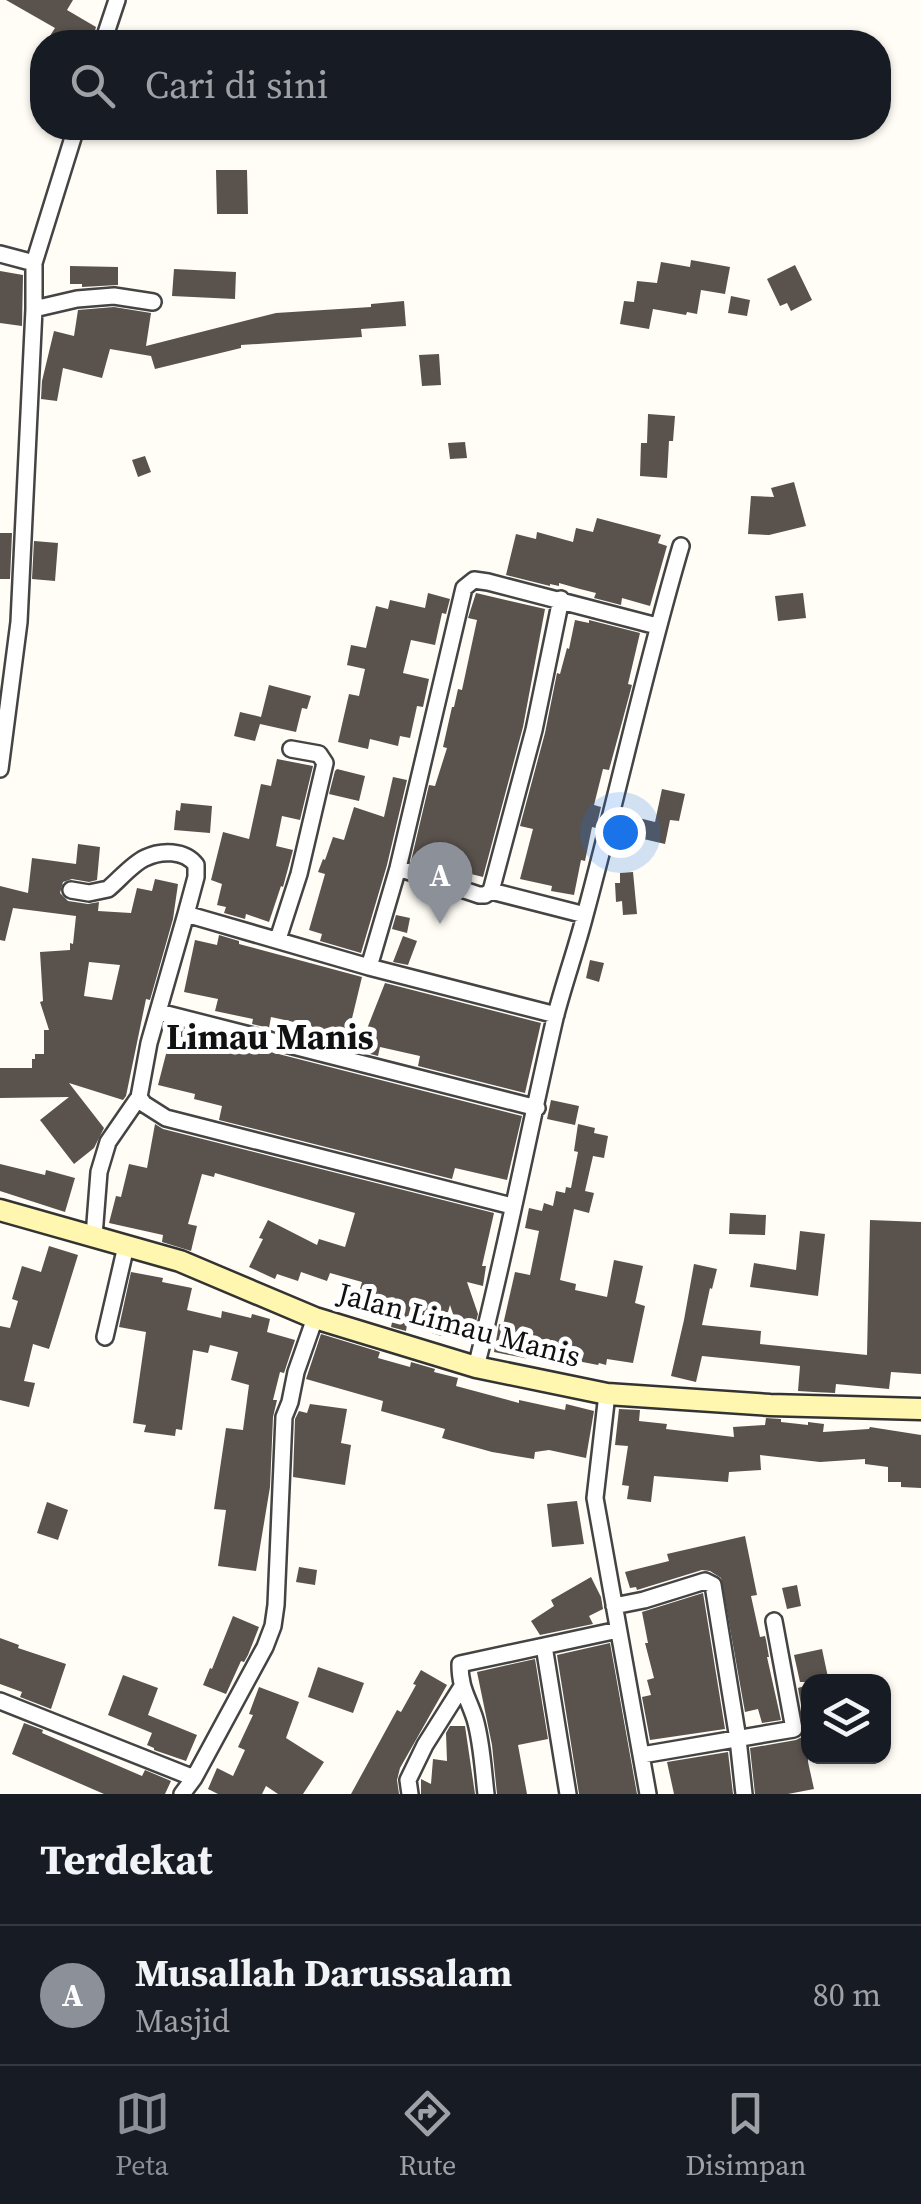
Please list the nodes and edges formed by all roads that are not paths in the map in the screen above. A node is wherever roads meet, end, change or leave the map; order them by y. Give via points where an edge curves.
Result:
1 (116, 0) edge
2 (107, 30) edge
3 (72, 140) edge
4 (0, 254) edge
5 (34, 263) junction
6 (153, 302) dead end
7 (34, 309) junction
8 (681, 546) dead end
9 (561, 599) junction
10 (657, 626) junction
11 (291, 749) dead end
12 (0, 769) edge
13 (398, 868) junction
14 (71, 890) dead end
15 (491, 891) junction
16 (186, 914) junction
17 (585, 915) junction
18 (278, 940) junction
19 (369, 966) junction
20 (160, 1012) junction
21 (556, 1015) junction
22 (139, 1097) junction
23 (536, 1108) junction
24 (512, 1206) junction
25 (0, 1210) edge
26 (94, 1236) junction
27 (126, 1246) junction
28 (315, 1318) junction
29 (105, 1336) dead end
30 (476, 1367) junction
31 (607, 1394) junction
32 (921, 1409) edge
33 (614, 1606) junction
34 (774, 1621) dead end
35 (618, 1630) junction
36 (544, 1646) junction
37 (462, 1688) junction
38 (0, 1700) edge
39 (738, 1739) junction
40 (642, 1755) junction
41 (194, 1778) junction
42 (406, 1789) edge
43 (182, 1794) edge
44 (486, 1794) edge
45 (568, 1794) edge
46 (648, 1794) edge
47 (744, 1794) edge

1 - 2 street
3 - 5 street
4 - 5 street
5 - 7 street
6 - 7 street via 114,296
7 - 12 street via 19,622
8 - 10 street
9 - 10 street
9 - 13 street via 474,580 464,588
9 - 15 street
10 - 17 street
11 - 18 street via 319,754 326,763
13 - 15 street via 480,895
13 - 19 street
14 - 16 street via 100,892 145,858 183,853 196,865
15 - 17 street
16 - 18 street
16 - 20 street
17 - 21 street
18 - 19 street
19 - 21 street
20 - 22 street
20 - 23 street
21 - 23 street
22 - 24 street via 166,1118
22 - 26 street via 108,1142
23 - 24 street
24 - 30 street
25 - 26 street, Jalan Limau Manis
26 - 27 street, Jalan Limau Manis
27 - 28 street, Jalan Limau Manis via 180,1261
27 - 29 street
28 - 30 street, Jalan Limau Manis
28 - 41 street via 284,1417 273,1626
30 - 31 street, Jalan Limau Manis
31 - 32 street, Jalan Limau Manis
31 - 33 street via 595,1498
33 - 35 street
33 - 39 street via 713,1584
34 - 39 street via 794,1729
35 - 36 street
35 - 40 street
36 - 37 street via 462,1662
36 - 45 street
37 - 42 street
37 - 44 street via 474,1717
38 - 41 street
39 - 40 street
39 - 47 street
40 - 46 street
41 - 43 street

